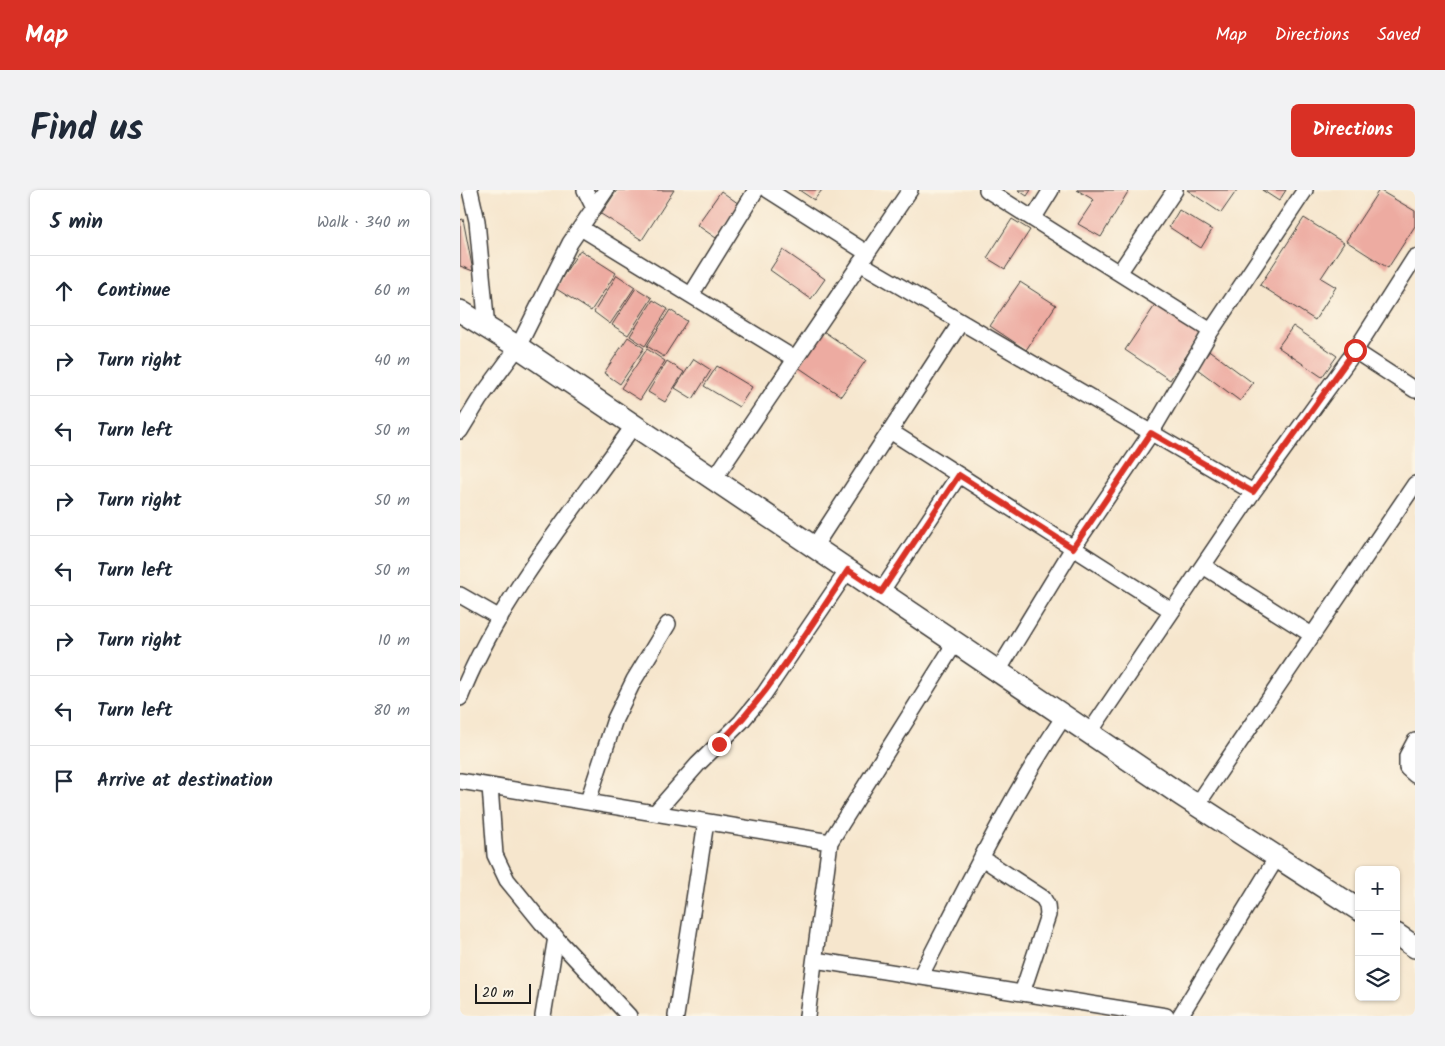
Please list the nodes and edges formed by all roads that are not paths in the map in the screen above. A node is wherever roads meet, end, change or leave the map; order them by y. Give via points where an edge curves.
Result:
1 (470, 190) edge
2 (584, 190) edge
3 (606, 190) edge
4 (756, 190) edge
5 (768, 190) edge
6 (910, 190) edge
7 (987, 190) edge
8 (1052, 190) edge
9 (1175, 190) edge
10 (1306, 190) edge
11 (594, 208) junction
12 (1033, 219) junction
13 (580, 228) junction
14 (864, 258) junction
15 (1413, 264) edge
16 (1119, 273) junction
17 (691, 296) junction
18 (460, 311) edge
19 (961, 322) junction
20 (487, 328) junction
21 (1211, 331) junction
22 (518, 347) junction
23 (1355, 350) junction
24 (795, 360) junction
25 (1415, 390) edge
26 (634, 425) junction
27 (460, 431) edge
28 (890, 431) junction
29 (1151, 433) junction
30 (959, 475) junction
31 (714, 479) junction
32 (1415, 484) edge
33 (1253, 492) junction
34 (814, 548) junction
35 (1073, 548) junction
36 (1203, 566) junction
37 (848, 570) junction
38 (881, 592) junction
39 (460, 595) edge
40 (1172, 612) junction
41 (500, 618) junction
42 (668, 624) dead end
43 (1312, 635) junction
44 (955, 643) junction
45 (998, 671) junction
46 (462, 689) edge
47 (1065, 715) junction
48 (1090, 732) junction
49 (1415, 741) edge
50 (1415, 775) edge
51 (460, 781) edge
52 (490, 786) junction
53 (588, 801) junction
54 (1196, 805) junction
55 (655, 813) junction
56 (706, 822) junction
57 (830, 842) junction
58 (1277, 857) junction
59 (982, 858) junction
60 (1355, 907) edge
61 (556, 937) junction
62 (1400, 937) edge
63 (1415, 947) edge
64 (815, 960) junction
65 (920, 977) junction
66 (1022, 993) junction
67 (543, 1016) edge
68 (629, 1016) edge
69 (676, 1016) edge
70 (807, 1016) edge
71 (1166, 1016) edge
72 (1180, 1016) edge

1 - 20 street via 477,221
2 - 11 street
3 - 11 street
4 - 17 street
5 - 14 street
6 - 14 street
7 - 12 street
8 - 12 street
9 - 16 street
10 - 21 street
11 - 13 street
12 - 16 street
13 - 17 street
13 - 22 street
14 - 19 street
14 - 24 street
15 - 23 street
16 - 21 street
17 - 24 street
18 - 20 street
19 - 28 street
19 - 29 street
20 - 22 street
21 - 29 street
22 - 26 street
22 - 27 street
23 - 25 street
23 - 33 street
24 - 31 street
26 - 31 street
26 - 41 street via 515,592
28 - 30 street
28 - 34 street
29 - 33 street
29 - 35 street
30 - 35 street
30 - 38 street
31 - 34 street
32 - 43 street
33 - 36 street
34 - 37 street
35 - 40 street
35 - 45 street
36 - 40 street
36 - 43 street
37 - 38 street
37 - 55 street via 764,694
38 - 44 street
39 - 41 street
40 - 48 street
41 - 46 street
42 - 53 street via 615,719
43 - 54 street
44 - 45 street
44 - 57 street
45 - 47 street
47 - 48 street
47 - 59 street via 1036,759
48 - 54 street
49 - 50 street via 1407,756 1407,768
51 - 52 street
52 - 53 street
52 - 61 street via 495,855 507,880
53 - 55 street
54 - 58 street
55 - 56 street
56 - 57 street
56 - 69 street
57 - 64 street
58 - 60 street
58 - 72 street
59 - 65 street
59 - 66 street via 1042,898 1047,905 1048,915
61 - 67 street
61 - 68 street
62 - 63 street
64 - 65 street
64 - 70 street
65 - 66 street
66 - 71 street

